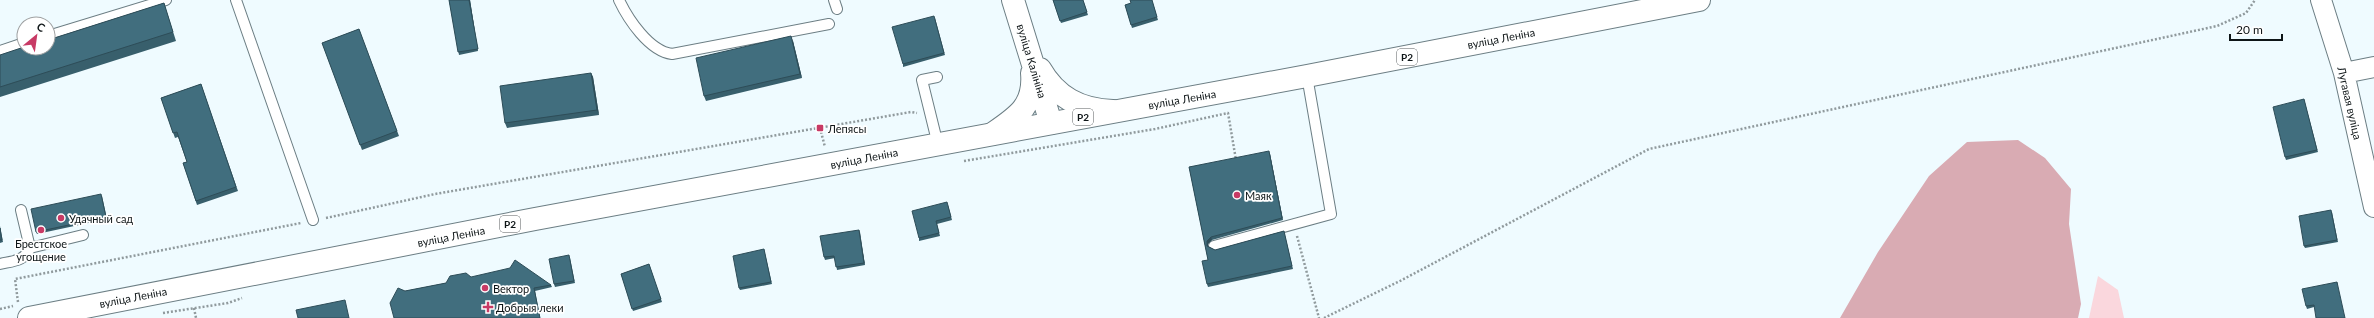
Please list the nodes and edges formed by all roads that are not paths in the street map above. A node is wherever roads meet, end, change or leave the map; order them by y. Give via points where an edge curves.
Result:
1 (166, 0) edge
2 (236, 0) edge
3 (619, 0) edge
4 (1013, 0) edge
5 (1699, 0) edge
6 (2321, 0) edge
7 (829, 24) dead end
8 (56, 34) edge
9 (16, 45) edge
10 (0, 50) edge
11 (1031, 54) junction
12 (2374, 67) edge
13 (2344, 73) junction
14 (1307, 76) junction
15 (937, 77) dead end
16 (1115, 111) junction
17 (1050, 123) junction
18 (992, 134) junction
19 (938, 145) junction
20 (2374, 207) edge
21 (21, 210) dead end
22 (313, 220) road end
23 (82, 235) dead end
24 (1214, 246) dead end
25 (30, 248) junction
26 (0, 264) edge
27 (24, 311) edge
28 (67, 314) edge

1 - 8 lane
2 - 22 lane
3 - 7 lane via 647,38 658,49 672,54
4 - 11 main road, вуліца Калініна
5 - 14 main road, вуліца Леніна / Р2
6 - 13 street, Лугавая вуліца
9 - 10 lane
11 - 16 main road via 1060,95 1074,103 1099,111
11 - 17 main road, вуліца Калініна
11 - 18 main road via 1033,80 1030,99 1016,118
12 - 13 street
13 - 20 street, Лугавая вуліца
14 - 16 main road, вуліца Леніна / Р2
14 - 24 lane via 1332,214
15 - 19 lane via 922,80
16 - 17 main road, вуліца Леніна / Р2
17 - 18 main road, вуліца Леніна / Р2
18 - 19 main road, вуліца Леніна / Р2
19 - 28 main road, вуліца Леніна / Р2 via 528,221
21 - 25 lane
23 - 25 lane
25 - 26 lane via 22,259
27 - 28 main road, вуліца Леніна / Р2

